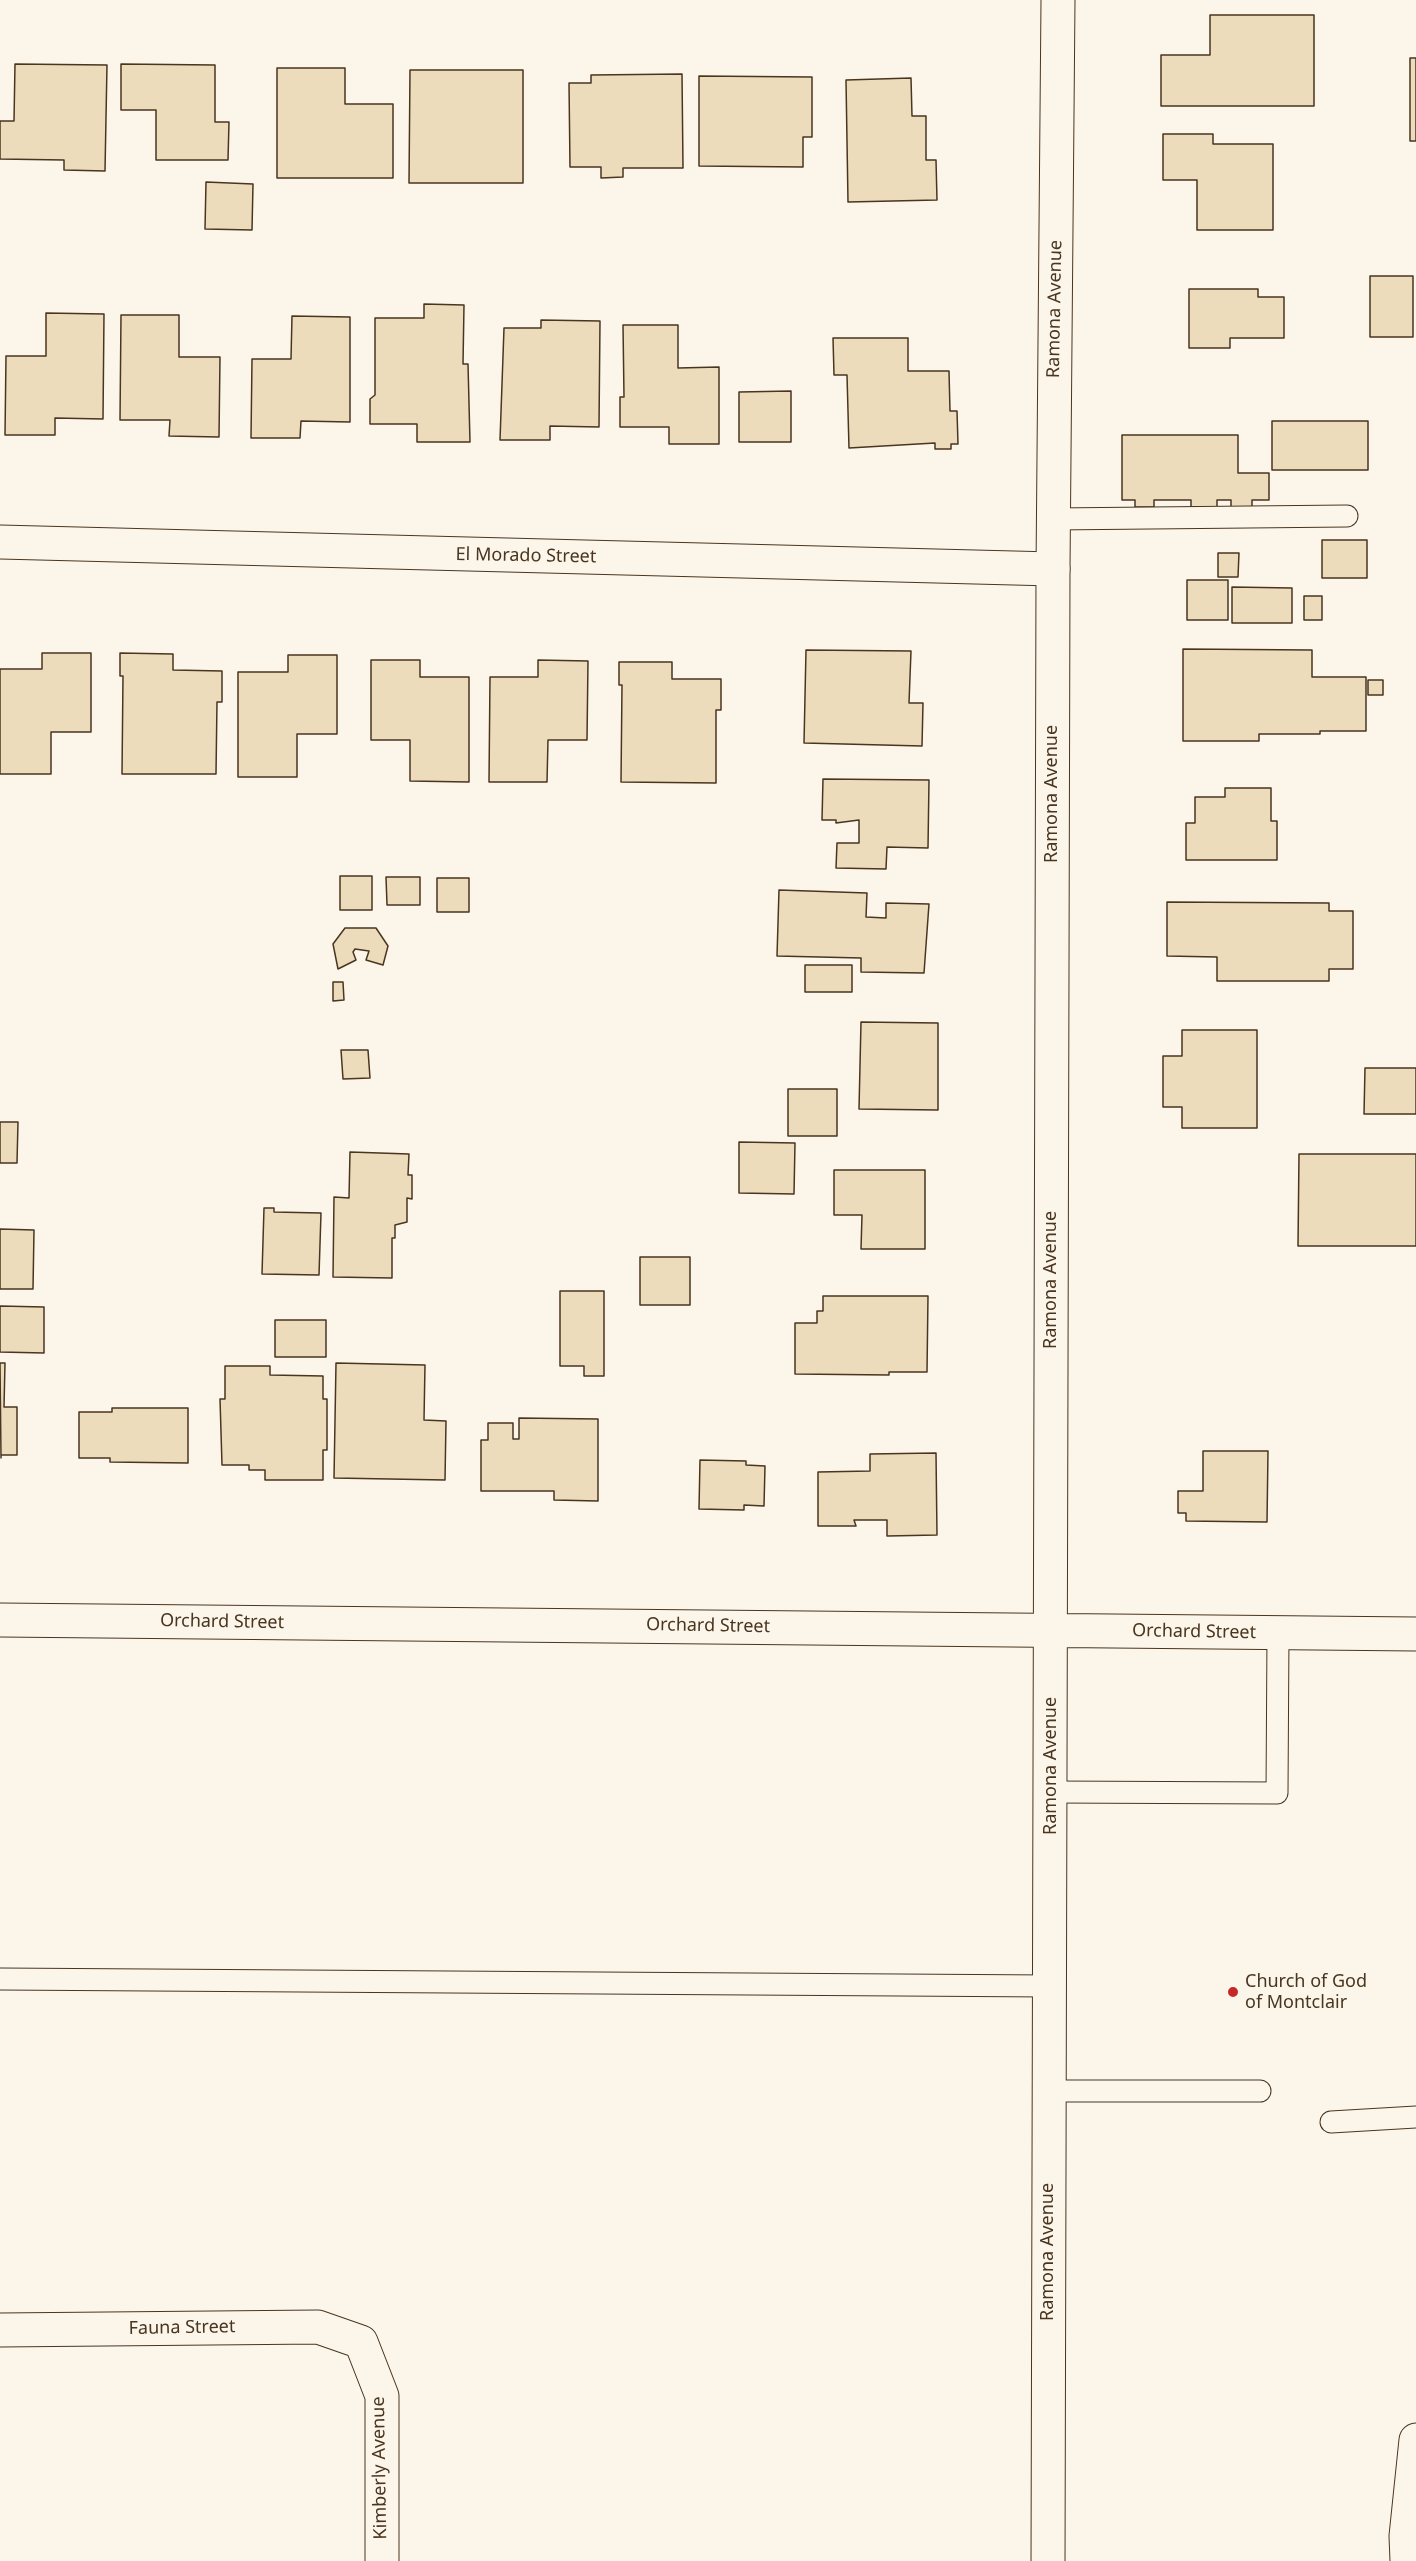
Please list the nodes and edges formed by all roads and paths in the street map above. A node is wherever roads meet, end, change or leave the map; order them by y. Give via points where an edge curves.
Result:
1 (1058, 0) edge
2 (1347, 516) dead end
3 (1053, 519) junction
4 (0, 542) edge
5 (1053, 569) junction
6 (0, 1620) edge
7 (1051, 1630) junction
8 (1278, 1633) junction
9 (1416, 1634) edge
10 (1051, 1792) junction
11 (0, 1979) edge
12 (1049, 1986) junction
13 (1049, 2091) junction
14 (1260, 2091) dead end
15 (1416, 2117) edge
16 (1331, 2122) dead end
17 (0, 2330) edge
18 (361, 2343) joint
19 (1416, 2440) edge
20 (382, 2561) edge
21 (1048, 2561) edge
22 (1407, 2561) edge

1 - 3 street, Ramona Avenue
2 - 3 lane
3 - 5 street, Ramona Avenue
4 - 5 street, El Morado Street
5 - 7 street, Ramona Avenue
6 - 7 street, Orchard Street
7 - 8 street, Orchard Street
7 - 10 street, Ramona Avenue
8 - 9 street, Orchard Street
8 - 10 lane via 1277,1793
10 - 12 street, Ramona Avenue
11 - 12 lane
12 - 13 street, Ramona Avenue
13 - 14 lane
13 - 21 street, Ramona Avenue
15 - 16 lane
17 - 18 street, Fauna Street via 318,2327
18 - 20 street, Kimberly Avenue via 382,2396
19 - 22 street

